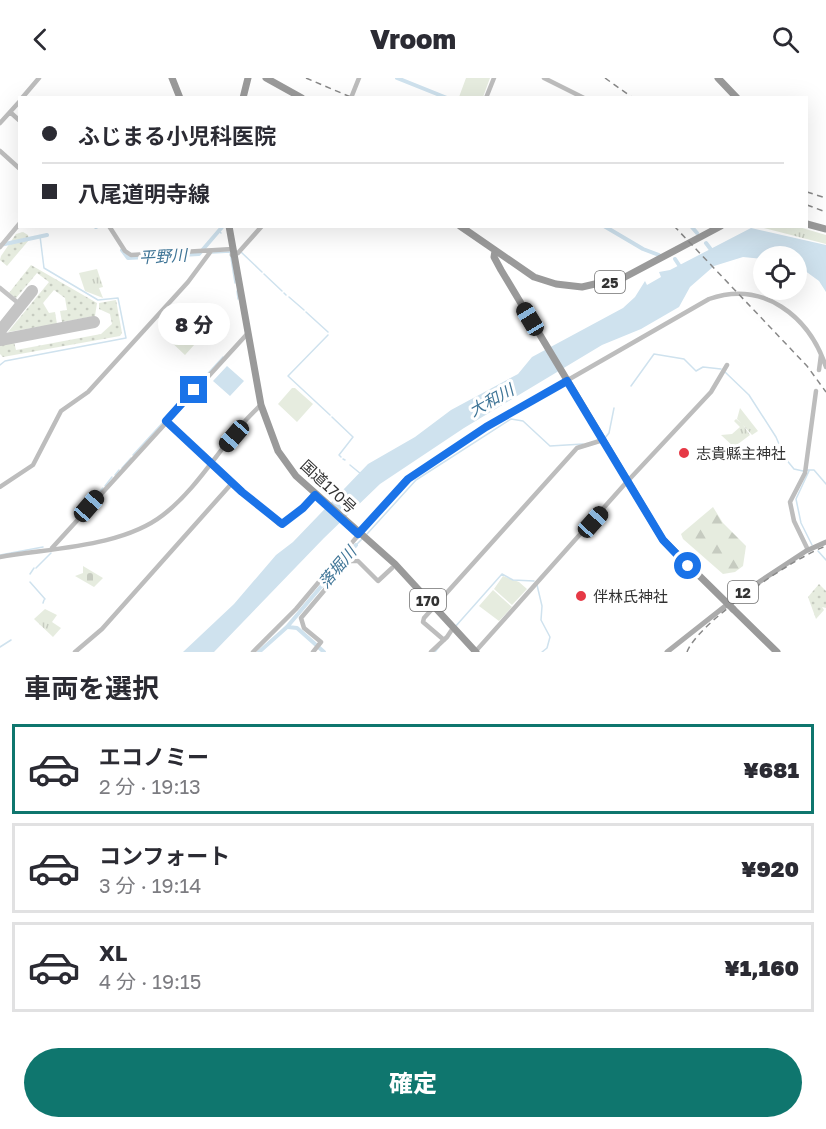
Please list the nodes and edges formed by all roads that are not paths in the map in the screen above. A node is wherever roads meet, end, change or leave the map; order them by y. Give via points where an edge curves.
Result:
1 (39, 78) edge
2 (173, 78) edge
3 (248, 78) edge
4 (266, 78) edge
5 (359, 78) edge
6 (494, 78) edge
7 (544, 78) edge
8 (718, 78) edge
9 (566, 89) junction
10 (24, 96) edge
11 (180, 96) edge
12 (244, 96) edge
13 (298, 96) edge
14 (352, 96) edge
15 (487, 96) edge
16 (564, 96) edge
17 (580, 96) edge
18 (735, 96) edge
19 (18, 103) edge
20 (10, 112) junction
21 (18, 118) edge
22 (0, 123) edge
23 (0, 151) edge
24 (18, 167) edge
25 (808, 224) edge
26 (110, 228) edge
27 (228, 228) edge
28 (260, 228) edge
29 (463, 228) edge
30 (717, 228) edge
31 (826, 229) edge
32 (211, 251) junction
33 (495, 251) junction
34 (232, 252) junction
35 (248, 333) junction
36 (824, 364) edge
37 (724, 368) dead end
38 (819, 370) dead end
39 (567, 380) junction
40 (816, 391) dead end
41 (260, 405) junction
42 (166, 421) junction
43 (603, 439) junction
44 (211, 462) junction
45 (628, 481) junction
46 (232, 482) junction
47 (0, 487) edge
48 (316, 496) junction
49 (359, 533) junction
50 (826, 543) edge
51 (52, 548) junction
52 (808, 550) junction
53 (0, 557) edge
54 (392, 568) dead end
55 (730, 606) junction
56 (433, 608) junction
57 (452, 629) junction
58 (444, 640) junction
59 (317, 648) edge
60 (75, 652) edge
61 (253, 652) edge
62 (431, 652) edge
63 (474, 652) edge
64 (667, 652) edge
65 (777, 652) edge

1 - 10 street
2 - 11 highway
3 - 12 highway
4 - 13 highway
5 - 14 street
6 - 15 street
7 - 9 street
8 - 18 highway
9 - 16 street
9 - 17 street
19 - 20 street
20 - 21 street
20 - 22 street
23 - 24 street
25 - 31 highway
26 - 32 street via 131,255
27 - 34 highway, 国道170号 / 170
28 - 34 street
29 - 33 highway, 25
30 - 33 highway, 25 via 625,277 592,286 543,281
32 - 34 street
32 - 47 street via 188,282 88,392 61,411 33,465
33 - 39 highway via 495,260
34 - 35 highway, 国道170号 / 170
35 - 41 highway, 国道170号 / 170
35 - 42 street
36 - 38 street
36 - 39 street via 807,327 783,306 762,297 729,293 702,303
37 - 45 street via 711,392
39 - 43 highway
39 - 49 street via 408,479
40 - 52 street via 805,472 790,502
41 - 44 street
41 - 48 highway, 国道170号 / 170 via 273,447 295,477
42 - 44 street
42 - 51 street
43 - 45 highway
43 - 56 street via 579,445
44 - 46 street
44 - 51 street via 170,509 148,525 115,538
45 - 55 highway via 667,546
45 - 63 street
46 - 48 street via 280,524
46 - 60 street via 102,629
48 - 49 highway, 国道170号 / 170
49 - 56 highway, 国道170号 / 170
49 - 61 street via 302,602
50 - 52 main road, 12
51 - 53 street
52 - 55 main road, 12
54 - 59 street via 378,581 358,561 345,566 301,618 304,628 320,640
55 - 64 main road, 12
55 - 65 highway
56 - 57 highway, 国道170号 / 170
56 - 58 street via 423,622
57 - 58 street
57 - 63 highway, 国道170号 / 170
58 - 62 street

